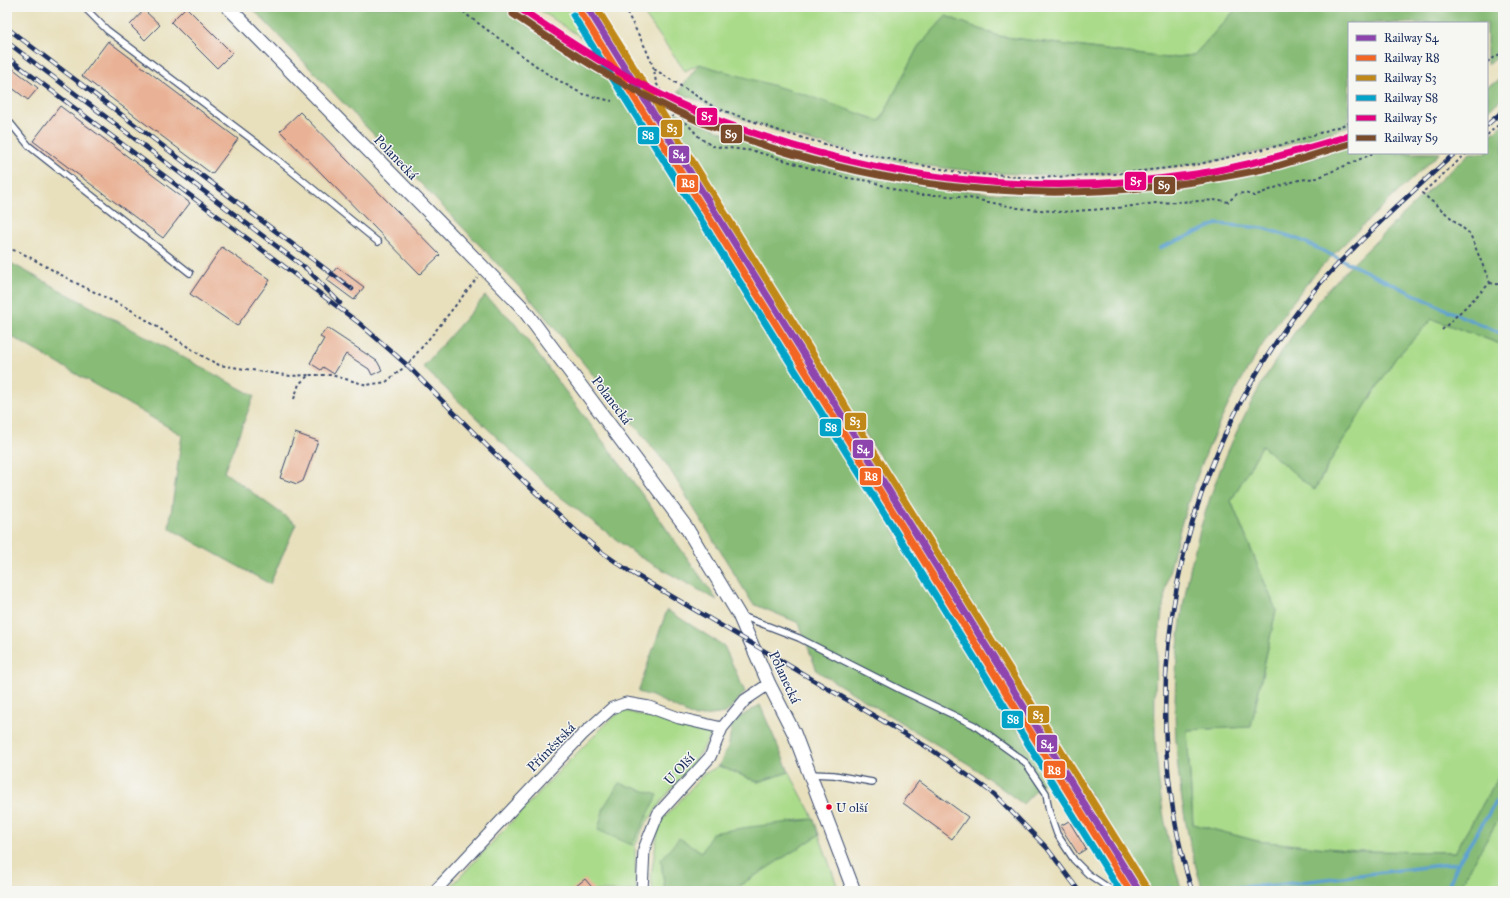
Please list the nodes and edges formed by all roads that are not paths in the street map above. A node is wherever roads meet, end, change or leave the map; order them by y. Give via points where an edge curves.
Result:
1 (84, 7) edge
2 (228, 7) edge
3 (7, 119) edge
4 (378, 242) dead end
5 (190, 272) dead end
6 (739, 615) junction
7 (769, 684) junction
8 (722, 728) junction
9 (809, 774) junction
10 (872, 782) dead end
11 (435, 891) edge
12 (642, 891) edge
13 (854, 891) edge
14 (1113, 891) edge

1 - 4 lane via 107,30 262,147
2 - 6 street, Polanecká via 521,306 686,526
3 - 5 lane via 29,146
6 - 7 street, Polanecká
6 - 14 lane via 799,638 974,725 1025,762 1046,793 1057,834 1074,860 1088,874
7 - 8 street, U Olší via 745,700
7 - 9 street, Polanecká via 794,733
8 - 11 street, Příměstská via 679,718 649,707 626,704 612,708 582,735
8 - 12 street, U Olší via 710,757 658,814 644,849
9 - 10 lane via 834,775
9 - 13 street, Polanecká

